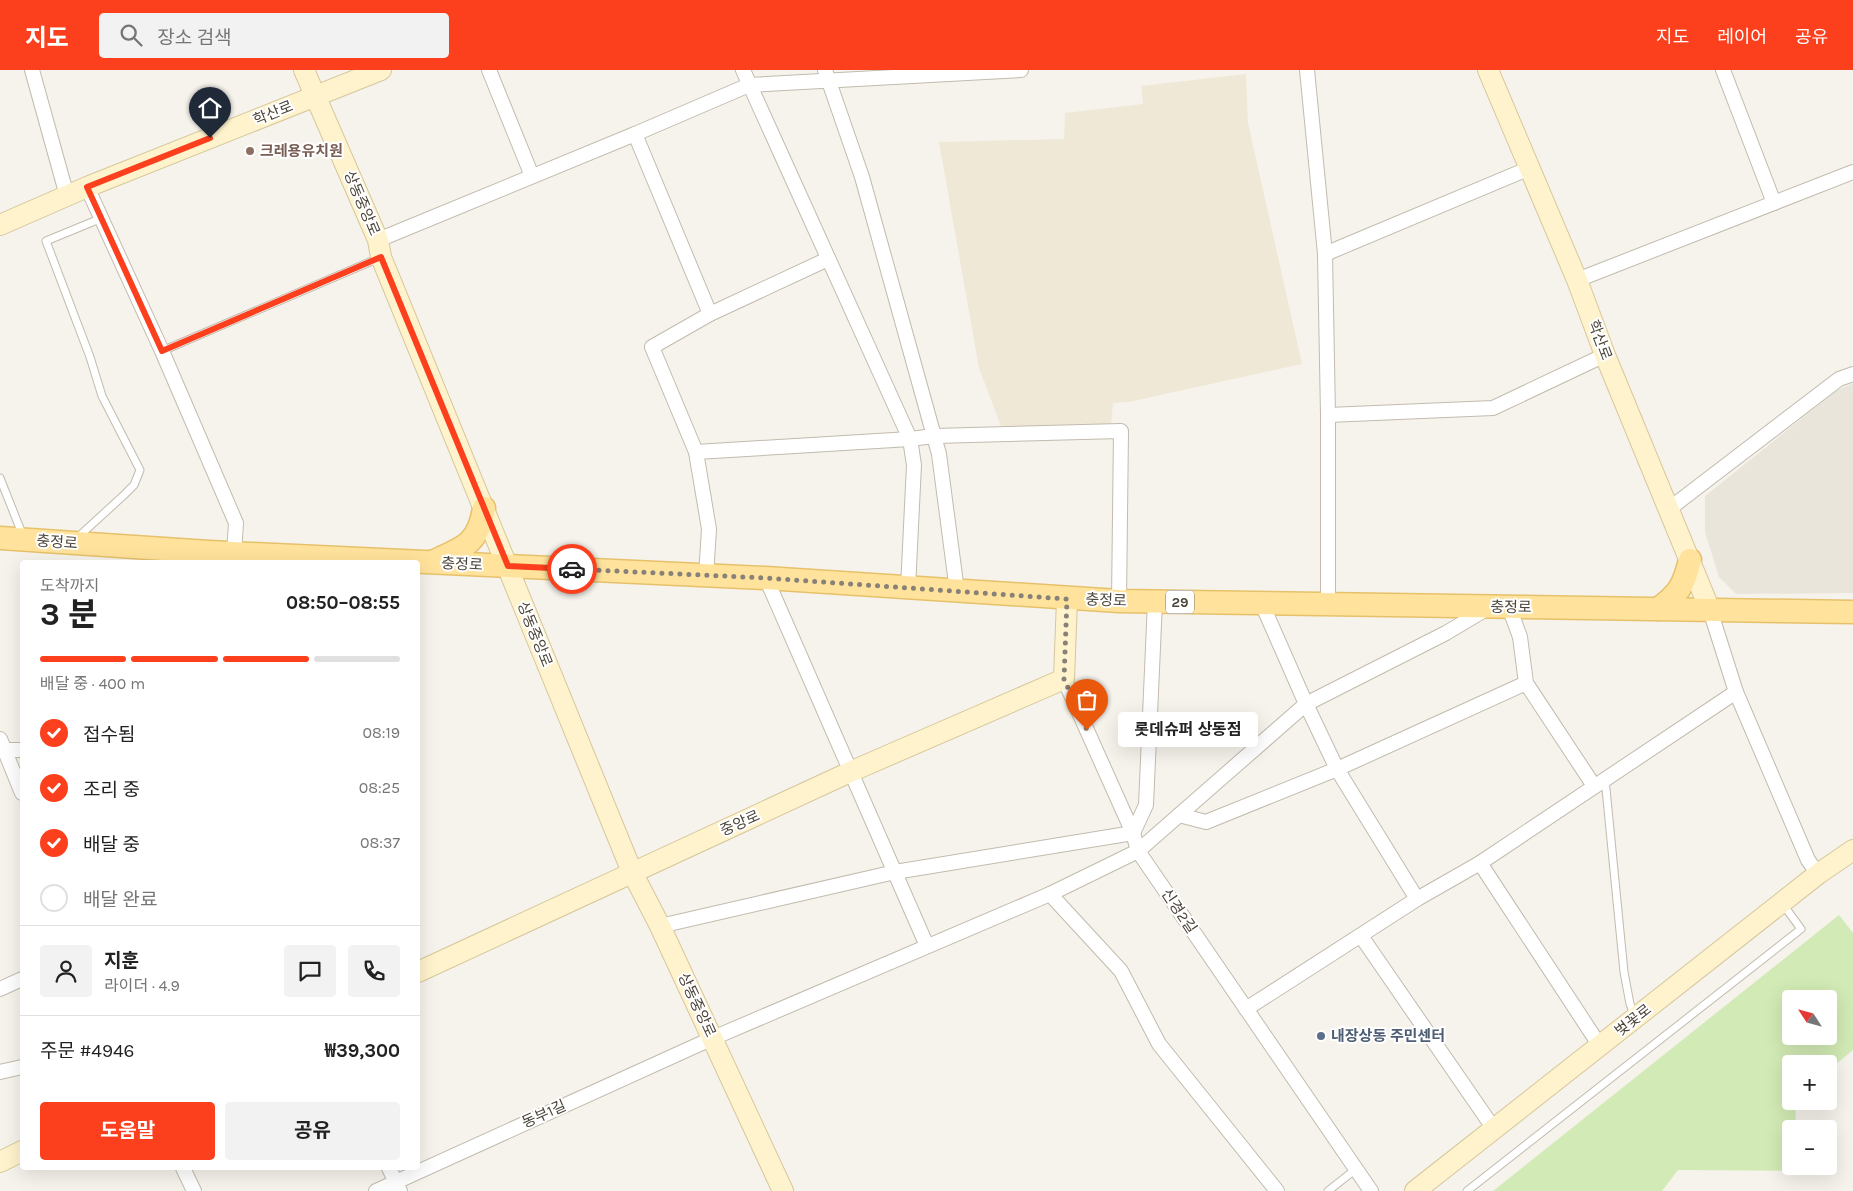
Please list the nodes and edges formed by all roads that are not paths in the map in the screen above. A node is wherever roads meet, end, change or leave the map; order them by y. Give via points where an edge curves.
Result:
1 (32, 70) edge
2 (304, 70) edge
3 (381, 70) edge
4 (490, 70) edge
5 (743, 70) edge
6 (1021, 70) edge
7 (1307, 70) edge
8 (1488, 70) edge
9 (1723, 70) edge
10 (826, 76) edge
11 (749, 85) junction
12 (316, 95) junction
13 (636, 134) junction
14 (1530, 168) junction
15 (1853, 172) edge
16 (532, 176) junction
17 (87, 187) junction
18 (67, 196) junction
19 (1774, 203) junction
20 (102, 218) junction
21 (0, 225) edge
22 (380, 248) junction
23 (1325, 254) junction
24 (828, 259) junction
25 (1577, 280) junction
26 (710, 314) junction
27 (162, 351) junction
28 (1605, 355) junction
29 (1853, 374) edge
30 (1328, 415) junction
31 (934, 436) junction
32 (910, 439) junction
33 (696, 452) junction
34 (0, 478) edge
35 (484, 508) junction
36 (1669, 509) junction
37 (0, 538) edge
38 (24, 539) junction
39 (72, 542) junction
40 (234, 553) junction
41 (209, 557) edge
42 (372, 560) edge
43 (1690, 560) junction
44 (420, 562) edge
45 (431, 563) junction
46 (508, 566) junction
47 (706, 576) junction
48 (766, 578) junction
49 (908, 588) junction
50 (957, 591) junction
51 (1067, 599) junction
52 (1119, 601) junction
53 (1156, 602) junction
54 (1262, 604) junction
55 (1328, 604) junction
56 (1500, 607) junction
57 (1658, 609) junction
58 (1710, 610) junction
59 (1853, 612) edge
60 (1064, 679) junction
61 (1526, 683) junction
62 (1736, 692) junction
63 (1306, 704) junction
64 (2, 744) edge
65 (20, 749) edge
66 (1337, 769) junction
67 (850, 772) junction
68 (1600, 782) junction
69 (20, 788) edge
70 (1179, 815) junction
71 (1133, 833) junction
72 (1853, 850) edge
73 (1138, 851) junction
74 (1480, 862) junction
75 (632, 872) junction
76 (895, 872) junction
77 (1818, 874) junction
78 (1050, 894) junction
79 (1418, 899) junction
80 (1782, 903) junction
81 (660, 926) junction
82 (1361, 936) junction
83 (927, 946) junction
84 (420, 971) edge
85 (20, 980) edge
86 (0, 989) edge
87 (1246, 1009) junction
88 (1636, 1018) junction
89 (713, 1038) junction
90 (1600, 1046) junction
91 (20, 1067) edge
92 (0, 1072) edge
93 (1494, 1129) junction
94 (20, 1153) edge
95 (0, 1162) edge
96 (1356, 1169) junction
97 (184, 1170) edge
98 (390, 1170) edge
99 (398, 1186) edge
100 (194, 1191) edge
101 (376, 1191) edge
102 (783, 1191) edge
103 (1277, 1191) edge
104 (1328, 1191) edge
105 (1371, 1191) edge
106 (1415, 1191) edge
107 (1466, 1191) edge

1 - 18 street
2 - 12 street, 상동중앙로
3 - 12 street, 학산로
4 - 16 street
5 - 11 street
6 - 10 street
7 - 23 street
8 - 14 street, 학산로
9 - 19 street
10 - 11 street
10 - 31 street via 862,177
11 - 13 street
11 - 24 street
12 - 17 street, 학산로
12 - 22 street, 상동중앙로
13 - 16 street
13 - 26 street
14 - 23 street
14 - 25 street, 학산로
15 - 19 street
16 - 22 street
17 - 18 street, 학산로
17 - 20 street
18 - 21 street, 학산로
19 - 25 street
20 - 27 street
20 - 39 lane via 46,242 102,396 140,470 134,485
22 - 27 lane
22 - 35 street, 상동중앙로
23 - 30 street
24 - 26 street
24 - 32 street
25 - 28 street, 학산로
26 - 33 street via 652,347
27 - 40 street via 236,523
28 - 30 street via 1493,408
28 - 36 street, 학산로
29 - 36 street via 1839,379
30 - 55 street
31 - 32 street
31 - 50 street
31 - 52 street via 1121,431
32 - 33 street
32 - 49 street via 914,465
33 - 47 street via 708,529
34 - 38 lane
35 - 45 main road via 481,525 473,538 460,550
35 - 46 street, 상동중앙로
36 - 43 street, 학산로
37 - 38 main road, 충정로 / 29
38 - 39 main road, 충정로 / 29
39 - 41 main road, 충정로 / 29
40 - 41 main road, 충정로 / 29
40 - 42 main road, 충정로 / 29
43 - 57 main road via 1681,587
43 - 58 street, 학산로
44 - 45 main road, 충정로 / 29
45 - 46 main road, 충정로 / 29
46 - 47 main road, 충정로 / 29
46 - 75 street, 상동중앙로
47 - 48 main road, 충정로 / 29
48 - 49 main road, 충정로 / 29
48 - 67 street
49 - 50 main road, 충정로 / 29
50 - 51 main road, 충정로 / 29
51 - 52 main road, 충정로 / 29
51 - 60 street, 신경2길
52 - 53 main road, 충정로 / 29
53 - 54 main road, 충정로 / 29
53 - 71 street via 1146,806
54 - 55 main road, 충정로 / 29
54 - 63 street
55 - 56 main road, 충정로 / 29
56 - 57 main road, 충정로 / 29
56 - 61 street via 1520,637
56 - 63 street, 동부1길
57 - 58 main road, 충정로 / 29
58 - 59 main road, 충정로 / 29
58 - 62 street
60 - 67 street, 중앙로
60 - 71 street, 신경2길
61 - 66 street
61 - 68 street
62 - 68 street
62 - 77 street via 1808,860
63 - 66 street
63 - 70 street, 동부1길
64 - 65 street
64 - 69 street
66 - 70 street via 1206,822
66 - 79 street
67 - 75 street, 중앙로
67 - 76 street
68 - 74 street
68 - 88 lane via 1624,972
70 - 73 street, 동부1길
71 - 73 street, 신경2길
71 - 76 street
72 - 77 street, 벚꽃로
73 - 78 street, 동부1길
73 - 87 street, 신경2길
74 - 79 street
74 - 90 street
75 - 81 street, 상동중앙로
75 - 84 street, 중앙로
76 - 81 street
76 - 83 street
77 - 80 street, 벚꽃로
78 - 83 street, 동부1길
78 - 103 street via 1121,971 1159,1044
79 - 82 street
80 - 88 street, 벚꽃로
80 - 107 lane via 1801,930
81 - 89 street, 상동중앙로
82 - 87 street
82 - 93 street
83 - 89 street, 동부1길
85 - 86 street
87 - 96 street, 신경2길
88 - 90 street, 벚꽃로
89 - 99 street, 동부1길
89 - 102 street, 상동중앙로
90 - 93 street, 벚꽃로
91 - 92 street
93 - 106 street, 벚꽃로
94 - 95 street
96 - 104 lane
96 - 105 street, 신경2길
97 - 100 street
98 - 99 street
99 - 101 street, 동부1길

